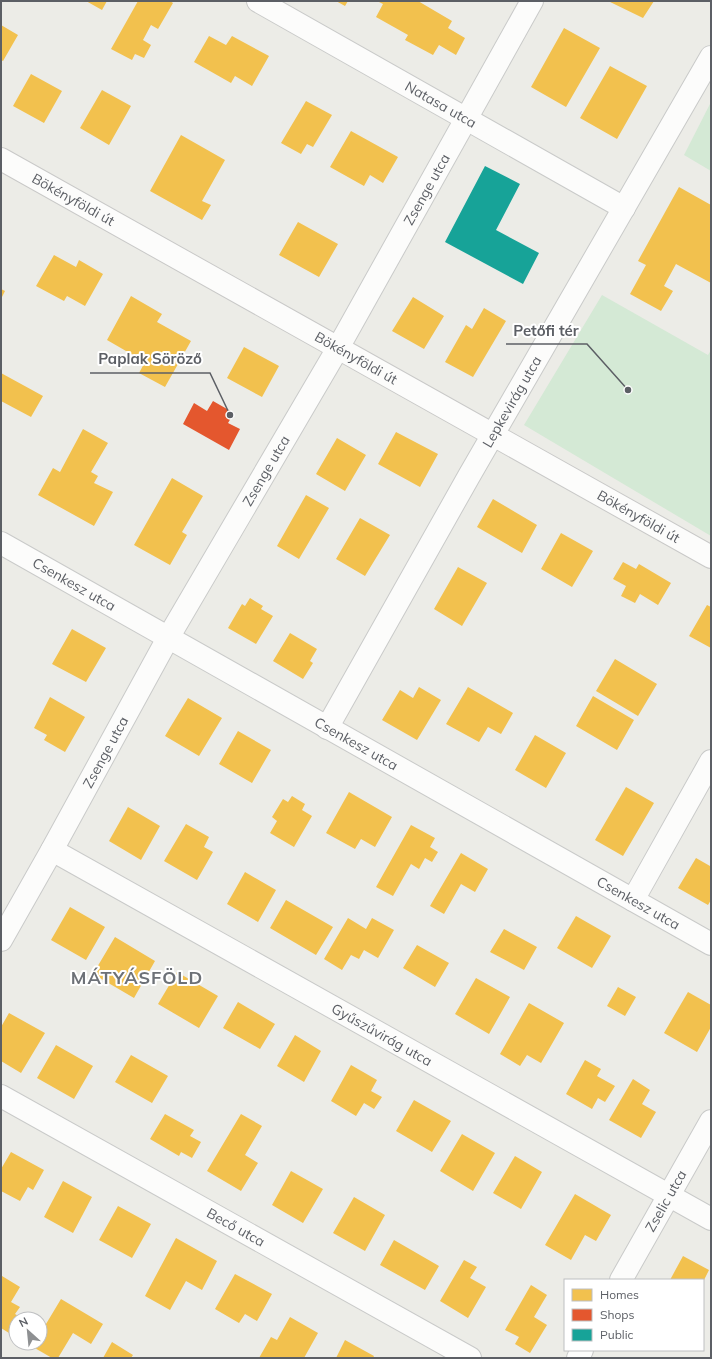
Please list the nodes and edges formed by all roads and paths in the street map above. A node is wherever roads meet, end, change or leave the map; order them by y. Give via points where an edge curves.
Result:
1 (258, 1) edge
2 (532, 1) edge
3 (711, 57) edge
4 (466, 119) junction
5 (1, 159) edge
6 (624, 208) junction
7 (338, 348) junction
8 (493, 435) junction
9 (1, 543) edge
10 (711, 557) edge
11 (168, 638) junction
12 (327, 728) junction
13 (711, 761) edge
14 (52, 850) junction
15 (634, 900) junction
16 (3, 932) edge
17 (711, 944) edge
18 (1, 1096) edge
19 (711, 1121) edge
20 (668, 1195) junction
21 (711, 1219) edge
22 (622, 1279) edge
23 (470, 1358) edge

1 - 4 street, Natasa utca
2 - 4 street, Zsenge utca
3 - 6 street, Lepkevirág utca
4 - 6 street, Natasa utca
4 - 7 street, Zsenge utca
5 - 7 street, Bökényföldi út
6 - 8 street, Lepkevirág utca
7 - 8 street, Bökényföldi út
7 - 11 street, Zsenge utca
8 - 10 street, Bökényföldi út
8 - 12 street, Lepkevirág utca
9 - 11 street, Csenkesz utca
11 - 12 street, Csenkesz utca
11 - 14 street, Zsenge utca
12 - 15 street, Csenkesz utca
13 - 15 street
14 - 16 street, Zsenge utca
14 - 20 street, Gyűszűvirág utca
15 - 17 street, Csenkesz utca
18 - 23 street, Becő utca
19 - 20 street, Zselic utca
20 - 21 street, Gyűszűvirág utca
20 - 22 street, Zselic utca

